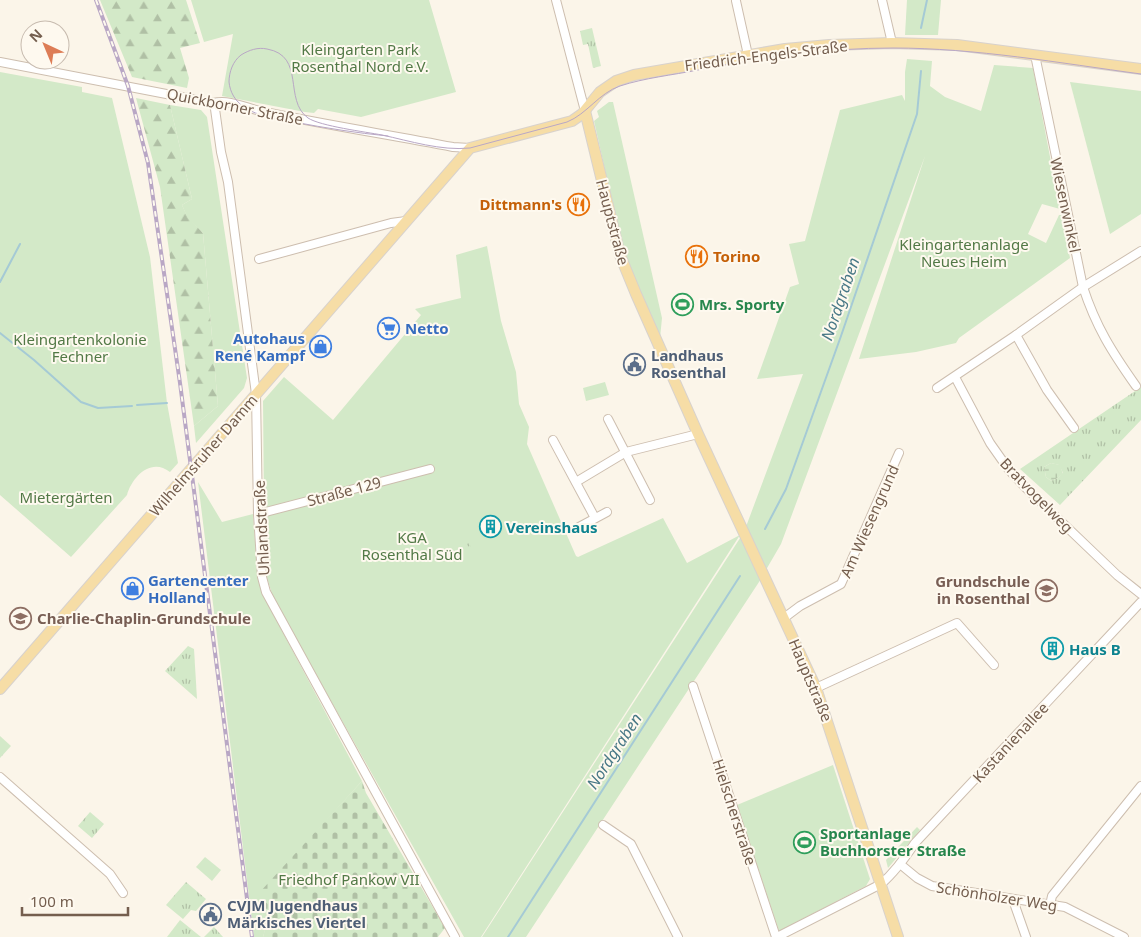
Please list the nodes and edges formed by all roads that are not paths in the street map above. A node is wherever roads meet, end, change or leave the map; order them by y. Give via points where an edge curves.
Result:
1 (556, 0) edge
2 (882, 0) edge
3 (736, 1) edge
4 (892, 43) junction
5 (748, 55) junction
6 (1035, 55) junction
7 (0, 62) edge
8 (1141, 68) edge
9 (213, 103) junction
10 (585, 111) junction
11 (470, 148) junction
12 (406, 221) junction
13 (1141, 251) edge
14 (259, 259) dead end
15 (1082, 287) junction
16 (1016, 335) junction
17 (955, 377) junction
18 (1136, 386) dead end
19 (937, 388) dead end
20 (256, 394) junction
21 (608, 419) dead end
22 (1074, 428) dead end
23 (698, 434) junction
24 (553, 440) dead end
25 (626, 452) junction
26 (900, 453) dead end
27 (430, 469) dead end
28 (576, 482) junction
29 (650, 500) dead end
30 (607, 512) dead end
31 (258, 514) junction
32 (595, 518) junction
33 (580, 527) dead end
34 (1141, 594) edge
35 (1141, 602) edge
36 (784, 618) junction
37 (994, 665) dead end
38 (693, 686) dead end
39 (816, 688) junction
40 (0, 689) edge
41 (0, 777) edge
42 (1141, 786) edge
43 (603, 825) dead end
44 (900, 864) junction
45 (881, 884) junction
46 (123, 893) dead end
47 (1013, 900) junction
48 (1050, 905) junction
49 (455, 937) edge
50 (678, 937) edge
51 (777, 937) edge
52 (898, 937) edge
53 (1026, 937) edge
54 (1124, 937) edge

1 - 10 street, Hauptstraße
2 - 4 street
3 - 5 street
4 - 5 main road, Friedrich-Engels-Straße via 829,45
4 - 6 main road, Friedrich-Engels-Straße via 957,45
5 - 10 main road, Friedrich-Engels-Straße via 625,77 598,93
6 - 8 main road, Friedrich-Engels-Straße
6 - 15 street, Wiesenwinkel
7 - 9 street, Quickborner Straße
9 - 11 street, Quickborner Straße via 226,101 265,112
9 - 20 street, Uhlandstraße via 227,176
10 - 11 main road via 572,121
10 - 23 main road, Hauptstraße via 620,255
11 - 12 main road, Wilhelmsruher Damm
12 - 14 street
12 - 20 main road, Wilhelmsruher Damm
13 - 15 street
15 - 16 street
15 - 18 street, Wiesenwinkel via 1110,349
16 - 17 street
16 - 22 street via 1047,390
17 - 19 street
17 - 34 street, Bratvogelweg via 990,443 1009,470
20 - 31 street, Uhlandstraße
20 - 40 main road, Wilhelmsruher Damm
21 - 25 street
23 - 25 street
23 - 36 main road, Hauptstraße
24 - 28 street
25 - 28 street
25 - 29 street
26 - 36 street, Am Wiesengrund via 840,584
27 - 31 street, Straße 129
28 - 32 street
30 - 32 street
31 - 49 street, Uhlandstraße via 262,576 272,606
32 - 33 street
35 - 44 street, Kastanienallee via 921,837
36 - 39 main road, Hauptstraße
37 - 39 street via 957,623
38 - 51 street, Hielscherstraße
39 - 45 main road, Hauptstraße
41 - 46 street via 110,874
42 - 48 street via 1052,896
43 - 50 street via 631,844
44 - 45 street, Kastanienallee
44 - 47 street, Schönholzer Weg via 932,886
45 - 51 street, Kastanienallee
45 - 52 main road, Hauptstraße
47 - 48 street, Schönholzer Weg
47 - 53 street
48 - 54 street, Schönholzer Weg via 1065,907

